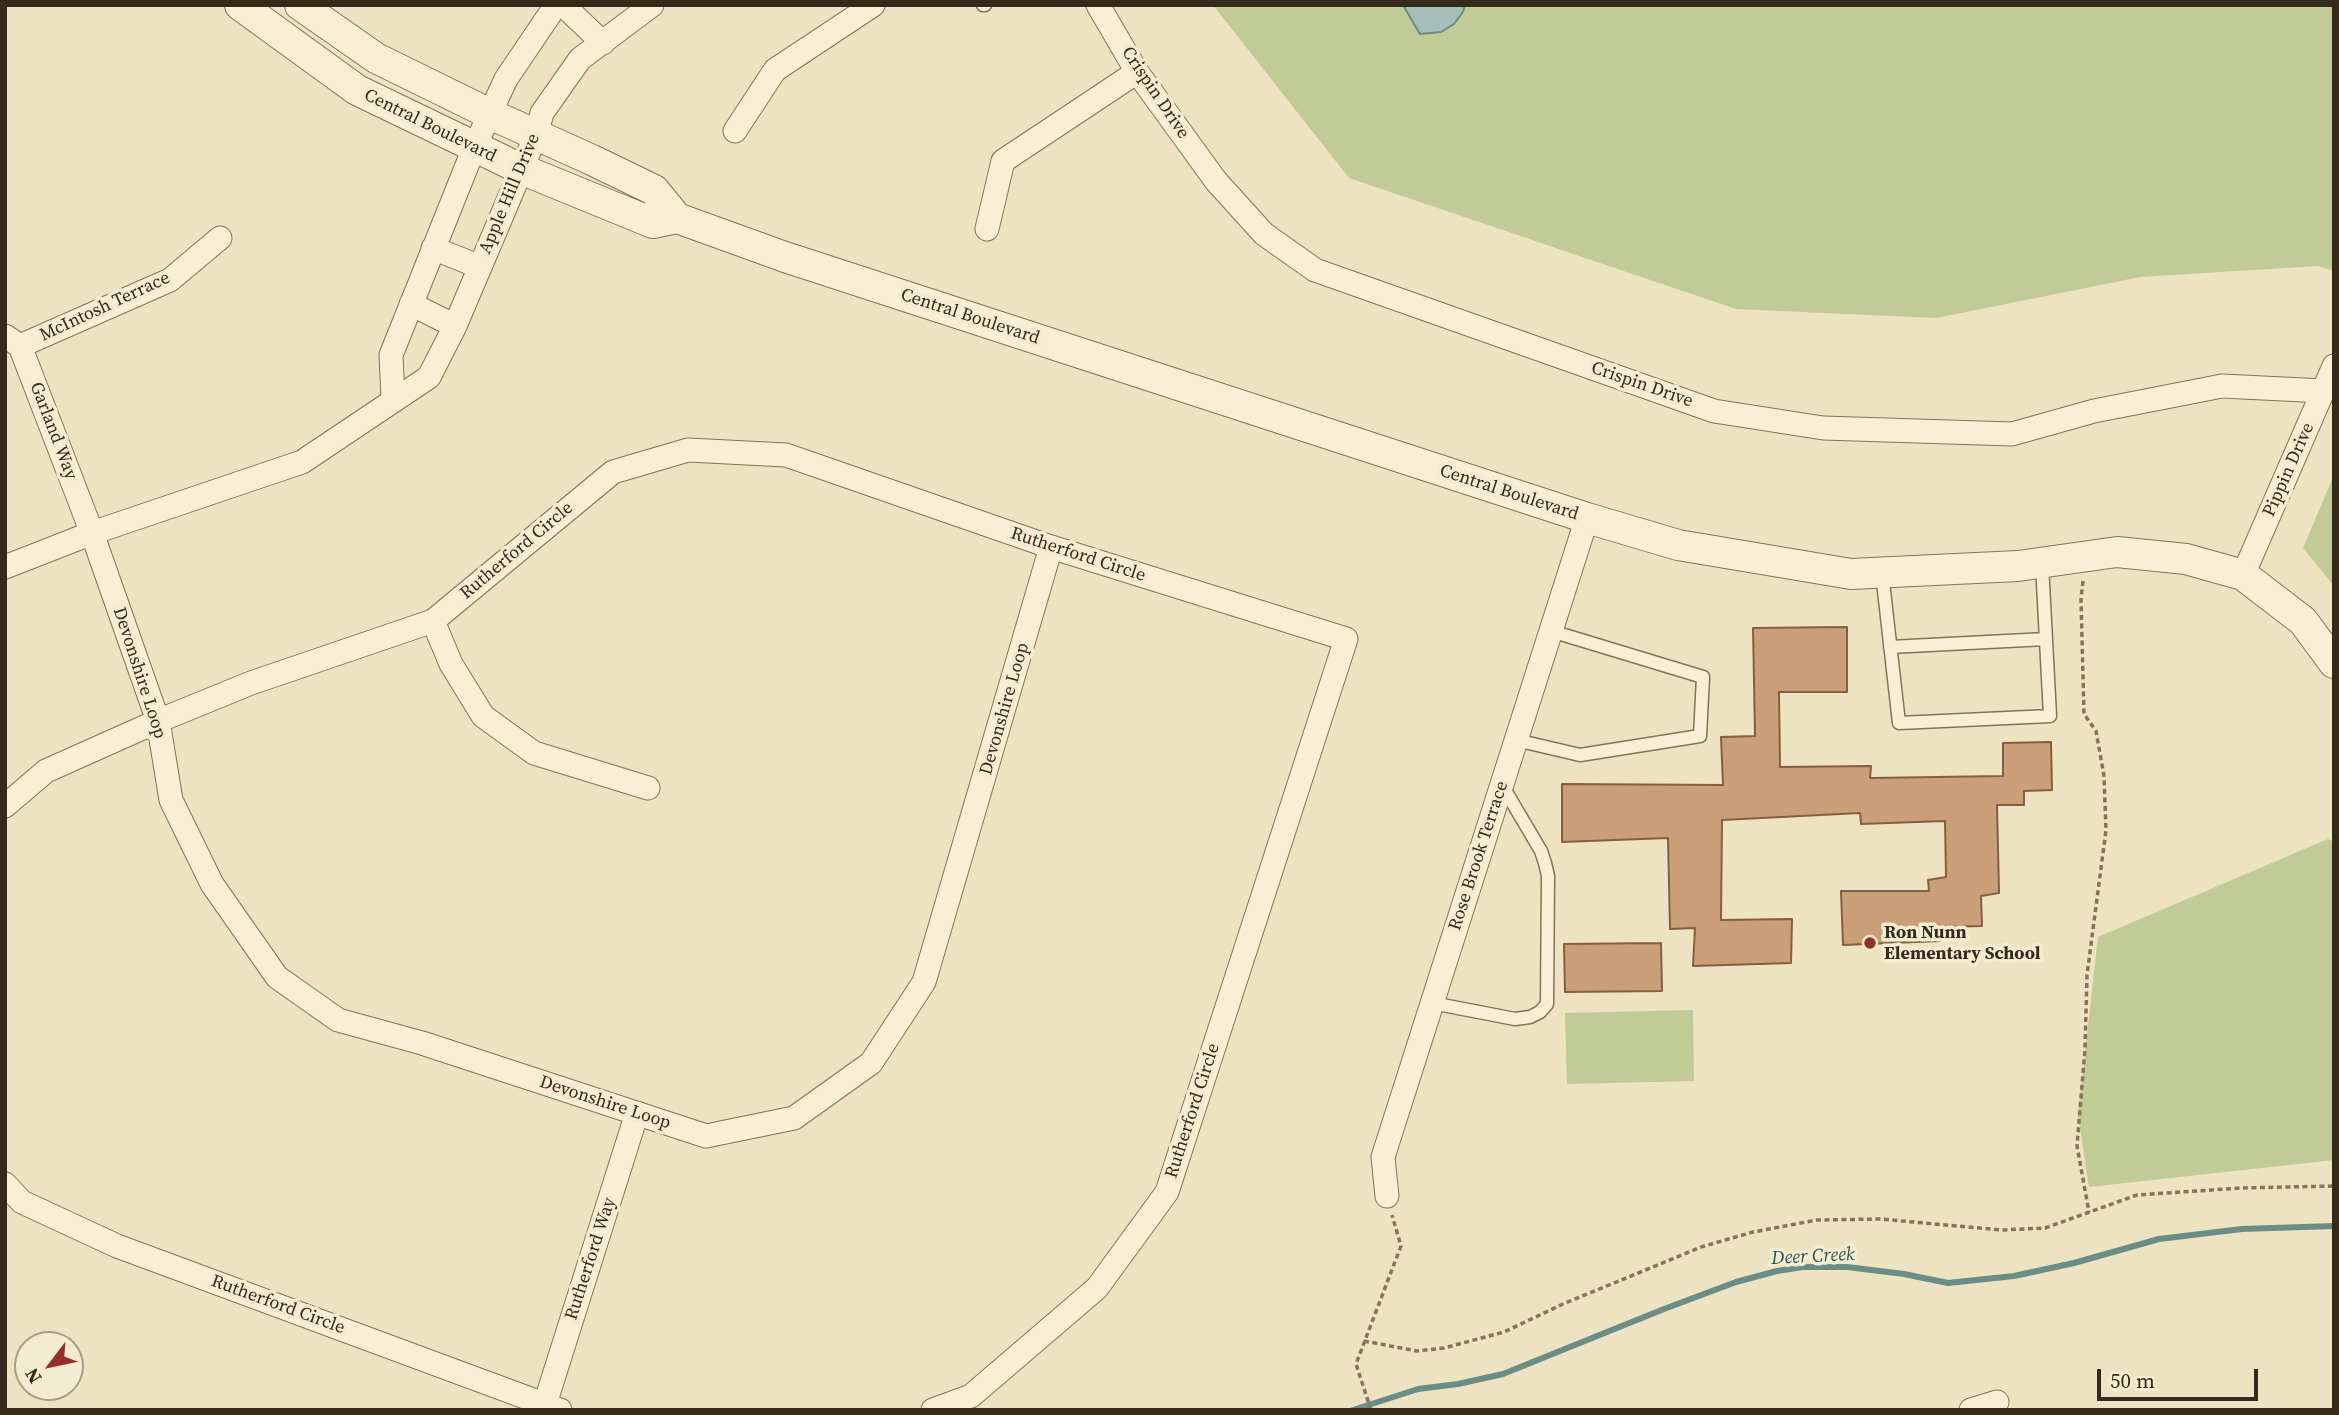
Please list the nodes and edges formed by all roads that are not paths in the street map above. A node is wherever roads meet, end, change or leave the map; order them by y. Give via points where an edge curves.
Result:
1 (240, 5) edge
2 (300, 5) edge
3 (556, 5) edge
4 (564, 5) edge
5 (873, 5) edge
6 (1098, 5) edge
7 (649, 6) edge
8 (603, 44) junction
9 (1137, 72) junction
10 (489, 114) junction
11 (735, 131) dead end
12 (536, 135) junction
13 (474, 148) junction
14 (521, 169) junction
15 (677, 218) junction
16 (987, 229) dead end
17 (220, 238) dead end
18 (433, 248) junction
19 (480, 267) junction
20 (411, 304) junction
21 (455, 326) junction
22 (13, 341) edge
23 (2334, 366) edge
24 (2324, 391) junction
25 (393, 399) junction
26 (1587, 518) junction
27 (92, 533) junction
28 (1051, 547) junction
29 (2042, 563) junction
30 (5, 567) edge
31 (1882, 573) junction
32 (2243, 575) junction
33 (433, 621) junction
34 (1551, 631) junction
35 (2046, 639) junction
36 (1890, 647) junction
37 (2334, 663) edge
38 (158, 721) junction
39 (1516, 740) junction
40 (1502, 785) junction
41 (648, 788) dead end
42 (5, 806) edge
43 (1432, 1003) junction
44 (637, 1113) junction
45 (5, 1184) edge
46 (1387, 1196) road end
47 (1997, 1402) dead end
48 (552, 1407) edge
49 (933, 1410) edge
50 (1971, 1410) edge

1 - 13 street, Central Boulevard via 357,90
2 - 10 street, Central Boulevard via 376,58
3 - 10 street via 506,79
4 - 8 street
5 - 11 street via 775,70
6 - 9 street, Crispin Drive
7 - 8 street, Apple Hill Drive
8 - 12 street, Apple Hill Drive via 580,59 542,113
9 - 16 street via 1003,161
9 - 24 street, Crispin Drive via 1216,181 1264,234 1315,270 1714,411 1823,428 2012,433 2094,411 2222,386
10 - 12 street, Central Boulevard
10 - 13 street
12 - 14 street, Apple Hill Drive
12 - 15 street, Central Boulevard via 654,190
13 - 14 street, Central Boulevard
13 - 18 street
14 - 15 street, Central Boulevard via 653,223
14 - 19 street, Apple Hill Drive
15 - 26 street, Central Boulevard
17 - 22 street, McIntosh Terrace via 170,280
18 - 19 street
18 - 20 street
19 - 21 street, Apple Hill Drive
20 - 21 street
20 - 25 street via 391,355
21 - 25 street, Apple Hill Drive via 429,377
22 - 27 street, Garland Way
23 - 24 street, Pippin Drive
24 - 32 street, Pippin Drive
25 - 27 street, Apple Hill Drive via 302,463
26 - 31 street, Central Boulevard via 1678,545 1851,574
26 - 34 street, Rose Brook Terrace
27 - 30 street, Apple Hill Drive
27 - 38 street, Devonshire Loop
28 - 33 street, Rutherford Circle via 786,455 688,450 613,472
28 - 44 street, Devonshire Loop via 924,982 871,1062 794,1118 706,1136
28 - 49 street, Rutherford Circle via 1346,639 1167,1192 1097,1288 971,1396
29 - 31 street, Central Boulevard
29 - 32 street, Central Boulevard via 2117,552 2186,559
29 - 35 lane
31 - 36 lane
32 - 37 street, Central Boulevard via 2303,621
33 - 38 street, Rutherford Circle via 251,683
33 - 41 street via 451,664 483,716 534,753
34 - 39 street, Rose Brook Terrace
34 - 39 lane via 1703,677 1700,736 1580,754
35 - 36 lane
35 - 36 lane via 2050,716 1899,723
38 - 42 street, Rutherford Circle via 46,771
38 - 44 street, Devonshire Loop via 171,800 212,884 276,977 338,1020
39 - 40 street, Rose Brook Terrace
40 - 43 street, Rose Brook Terrace
40 - 43 lane via 1541,851 1548,876 1547,1004 1530,1017 1515,1018
43 - 46 street, Rose Brook Terrace via 1383,1157
44 - 48 street, Rutherford Way
45 - 48 street, Rutherford Circle via 22,1202 117,1246
47 - 50 street

